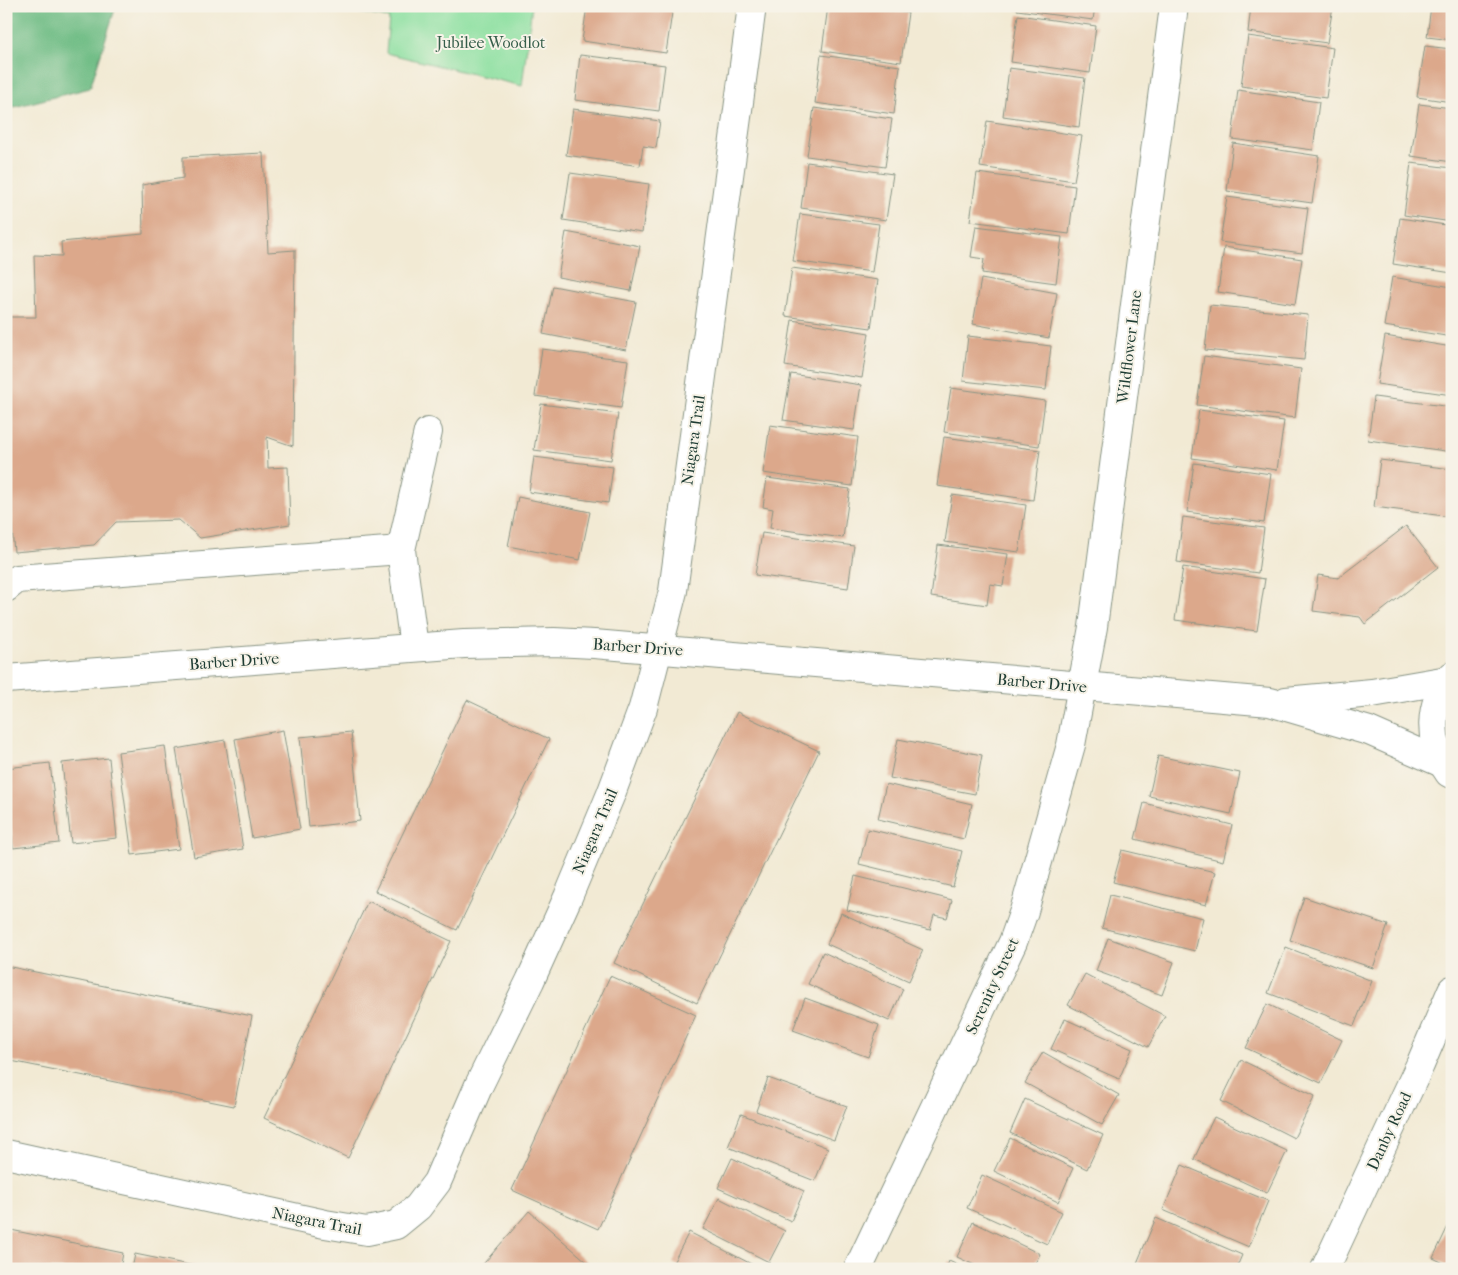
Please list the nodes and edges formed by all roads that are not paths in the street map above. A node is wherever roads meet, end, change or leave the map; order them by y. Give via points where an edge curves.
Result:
1 (752, 6) edge
2 (1174, 6) edge
3 (428, 432) dead end
4 (402, 550) junction
5 (6, 588) edge
6 (414, 647) junction
7 (658, 649) junction
8 (1450, 678) edge
9 (6, 679) edge
10 (1082, 687) junction
11 (1270, 702) junction
12 (1447, 770) edge
13 (1451, 989) edge
14 (6, 1154) edge
15 (858, 1269) edge
16 (1324, 1269) edge

1 - 7 street, Niagara Trail via 673,591
2 - 10 street, Wildflower Lane via 1094,618
3 - 4 street
4 - 5 street via 17,579
4 - 6 street
6 - 7 street, Barber Drive via 554,642
6 - 9 street, Barber Drive
7 - 10 street, Barber Drive
7 - 14 street, Niagara Trail via 644,708 568,897 436,1182 418,1207 396,1225 367,1231 325,1224
8 - 11 street, Barber Drive via 1372,693
8 - 12 street via 1437,699 1432,721 1434,743
10 - 11 street, Barber Drive
10 - 15 street, Serenity Street via 1071,744 1013,942
11 - 12 street, Barber Drive via 1369,731
13 - 16 street, Danby Road via 1420,1065

